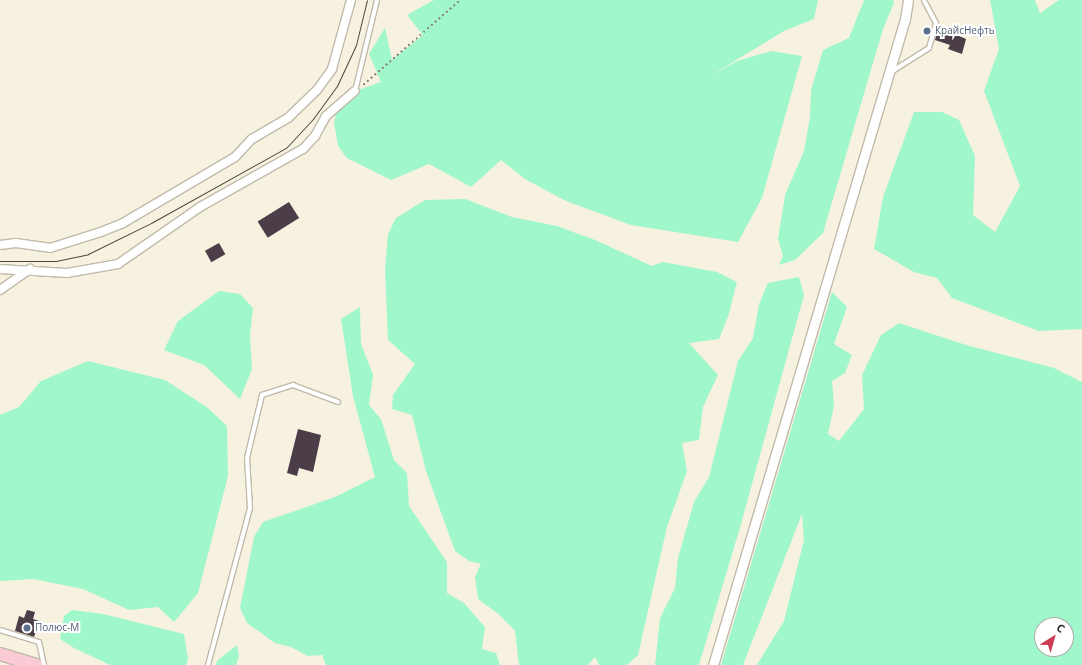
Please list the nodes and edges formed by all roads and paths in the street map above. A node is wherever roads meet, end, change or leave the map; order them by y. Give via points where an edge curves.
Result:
1 (352, 0) edge
2 (377, 0) edge
3 (460, 0) edge
4 (908, 0) edge
5 (924, 0) edge
6 (889, 74) junction
7 (355, 91) junction
8 (0, 245) edge
9 (0, 269) edge
10 (30, 269) junction
11 (0, 290) edge
12 (338, 402) dead end
13 (0, 630) edge
14 (0, 654) edge
15 (36, 665) edge
16 (44, 665) edge
17 (208, 665) edge
18 (713, 665) edge

1 - 8 street via 332,69 317,90 288,118 252,139 236,157 122,223 101,232 50,248 16,243
2 - 7 lane
3 - 7 path
4 - 6 street
5 - 6 lane via 936,24 929,48
6 - 18 street
7 - 10 street via 326,116 315,136 303,149 200,207 118,264 67,273
9 - 10 street
10 - 11 street
12 - 17 lane via 293,385 262,395 248,458 250,508
13 - 16 lane via 39,642
14 - 15 main road

